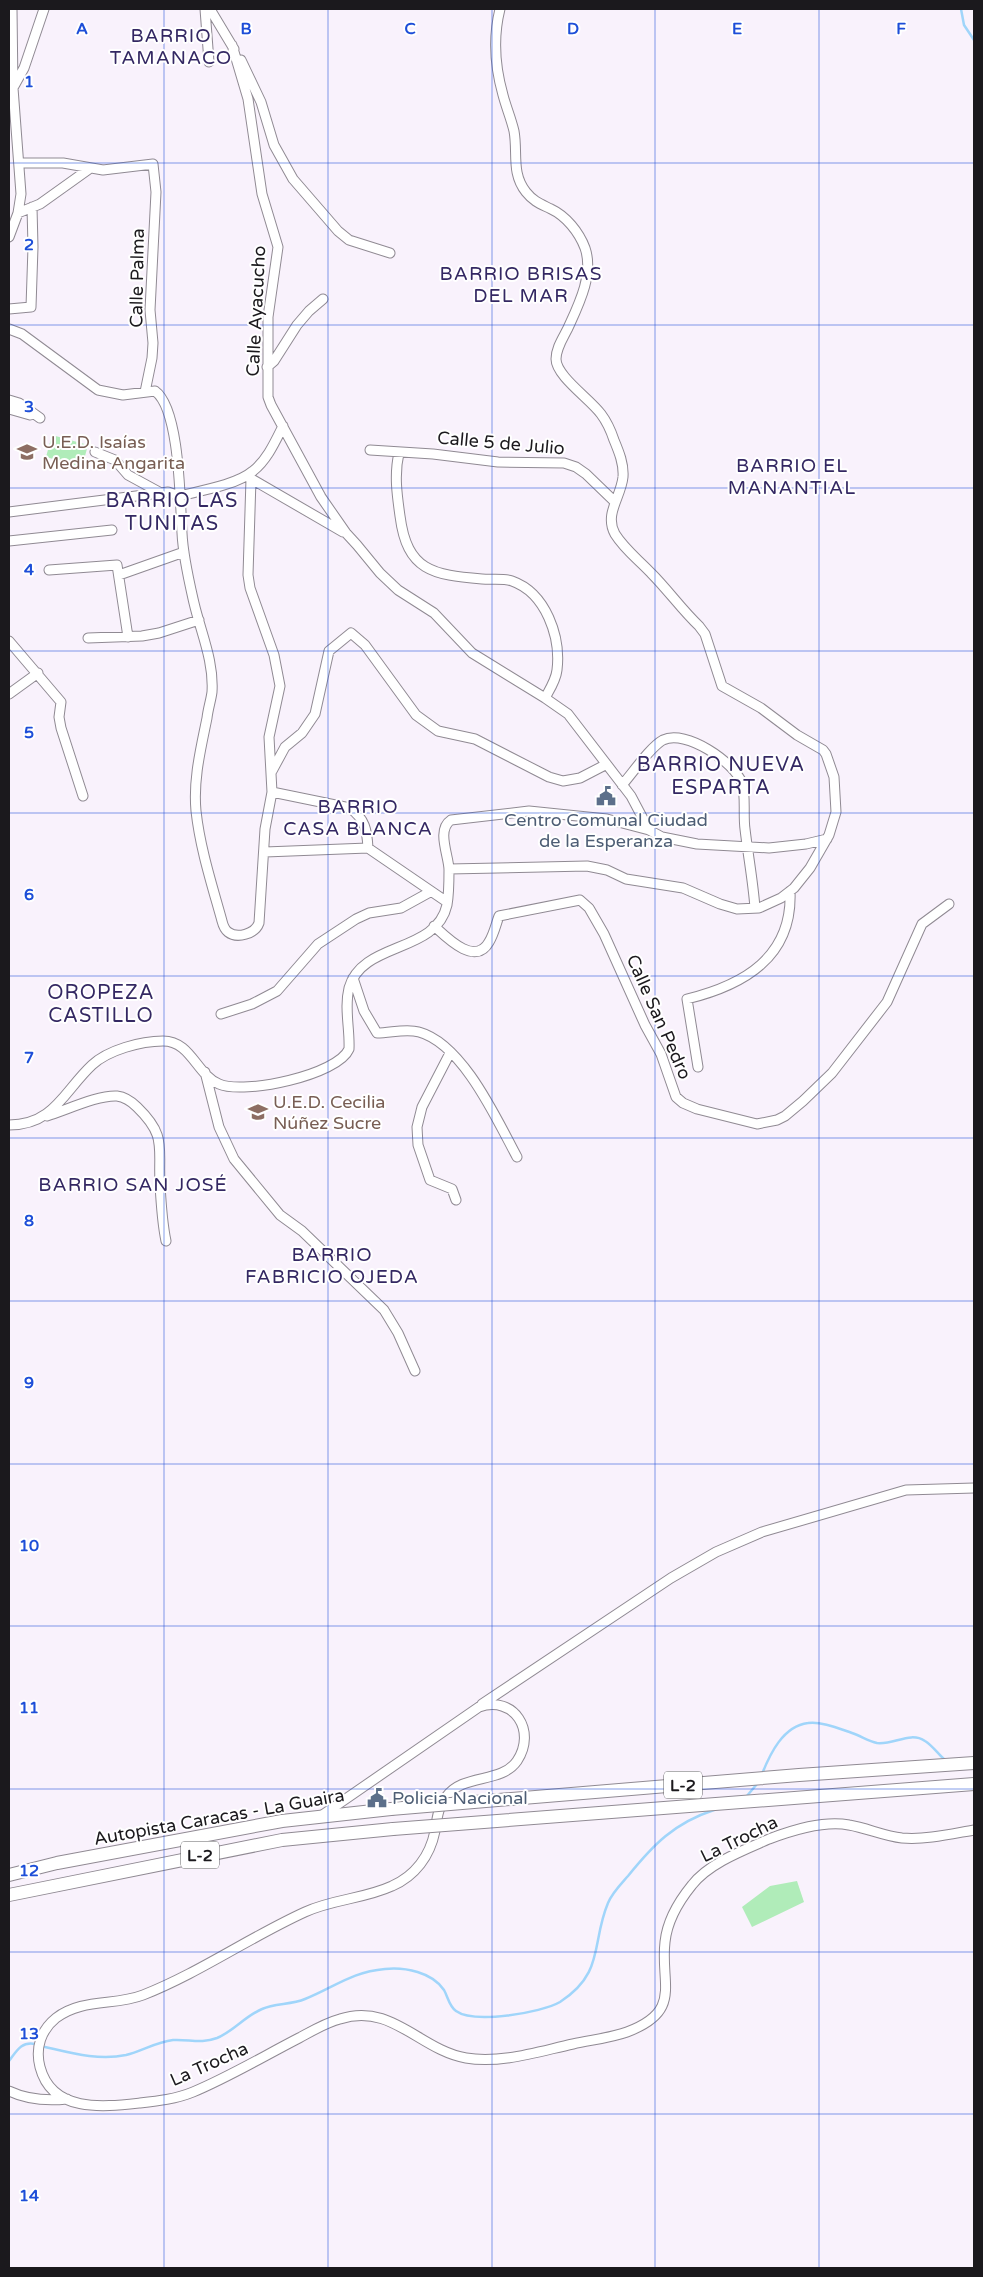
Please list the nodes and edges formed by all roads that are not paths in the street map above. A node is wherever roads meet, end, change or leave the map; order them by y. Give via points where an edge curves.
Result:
1 (12, 9) edge
2 (44, 9) edge
3 (205, 9) edge
4 (210, 9) edge
5 (500, 9) edge
6 (10, 19) edge
7 (232, 45) junction
8 (209, 62) dead end
9 (13, 88) junction
10 (20, 163) junction
11 (89, 168) junction
12 (32, 207) junction
13 (18, 213) junction
14 (9, 237) edge
15 (390, 252) dead end
16 (323, 299) dead end
17 (9, 309) edge
18 (9, 329) edge
19 (267, 367) junction
20 (146, 392) junction
21 (9, 400) edge
22 (9, 409) edge
23 (283, 426) junction
24 (370, 450) dead end
25 (95, 452) dead end
26 (399, 453) junction
27 (248, 477) junction
28 (161, 493) junction
29 (179, 496) junction
30 (615, 502) junction
31 (9, 512) edge
32 (112, 530) dead end
33 (346, 533) junction
34 (9, 541) edge
35 (184, 552) junction
36 (48, 570) dead end
37 (119, 575) junction
38 (199, 620) junction
39 (128, 637) junction
40 (88, 638) dead end
41 (9, 641) edge
42 (38, 673) junction
43 (9, 694) edge
44 (545, 698) junction
45 (605, 765) junction
46 (272, 771) junction
47 (622, 786) junction
48 (272, 792) junction
49 (83, 796) dead end
50 (649, 830) junction
51 (827, 839) junction
52 (748, 846) junction
53 (368, 848) junction
54 (265, 852) junction
55 (450, 868) junction
56 (790, 891) junction
57 (430, 892) junction
58 (448, 902) junction
59 (949, 904) dead end
60 (755, 908) junction
61 (434, 926) junction
62 (353, 978) junction
63 (220, 1014) dead end
64 (450, 1053) junction
65 (698, 1067) dead end
66 (205, 1072) junction
67 (42, 1117) junction
68 (9, 1125) edge
69 (517, 1157) dead end
70 (456, 1200) dead end
71 (166, 1241) dead end
72 (415, 1371) dead end
73 (974, 1488) edge
74 (471, 1712) junction
75 (974, 1763) edge
76 (974, 1784) edge
77 (321, 1816) junction
78 (974, 1830) edge
79 (9, 1875) edge
80 (9, 1895) edge
81 (9, 2090) edge
82 (67, 2099) junction

1 - 6 street
2 - 9 street via 24,68
3 - 8 street
4 - 7 street
5 - 30 street via 496,23 497,64 514,132 517,176 534,201 570,223 587,255 585,284 558,347 556,361 561,372 600,413 611,433 624,470
6 - 9 street
7 - 15 street via 255,88 274,145 293,179 349,240
7 - 19 street, Calle Ayacucho via 248,99 262,194 278,247 268,317
9 - 10 street
10 - 11 street via 63,162
10 - 13 street
11 - 12 street
11 - 20 street, Calle Palma via 103,170 153,164 156,192 150,310 153,343
12 - 13 street
12 - 17 street via 31,307
13 - 14 street
16 - 19 street via 309,311 274,362
18 - 20 street via 22,334 98,390 123,396
19 - 23 street, Calle Ayacucho via 268,397
20 - 29 street via 155,391 162,396 169,414
21 - 22 street via 40,418
23 - 27 street
23 - 33 street, Calle Ayacucho via 321,497
24 - 26 street, Calle 5 de Julio
25 - 28 street via 115,460 128,475
26 - 30 street, Calle 5 de Julio via 498,462 564,463 586,474
26 - 44 street via 395,467 399,510 404,541 413,557 436,572 510,580 522,586 545,611 558,657 555,679
27 - 29 street
27 - 33 street
27 - 46 street via 248,575 274,655 280,686 269,736
28 - 29 street
28 - 31 street
29 - 35 street
30 - 51 street via 611,521 616,535 700,626 722,686 761,708 826,754 836,794 834,822
32 - 34 street
33 - 44 street via 380,574 434,613 472,653
35 - 37 street
35 - 38 street
36 - 37 street via 118,565
37 - 39 street
38 - 39 street via 159,633
38 - 54 street via 209,651 212,692 197,768 196,810 225,930 230,934 251,934 257,929
39 - 40 street
41 - 42 street
42 - 43 street
42 - 49 street via 61,702 61,728
44 - 45 street via 568,714
45 - 46 street via 580,778 563,781 475,739 438,731 416,715 365,645 352,633 329,651 315,714 302,733 285,747
45 - 47 street
46 - 48 street
47 - 50 street
47 - 52 street via 663,740 695,742 732,768 741,781
48 - 53 street via 350,808 364,822
48 - 54 street via 265,829
50 - 52 street via 662,838 697,844
50 - 55 street via 607,819 529,811 455,818 447,822 444,834
51 - 52 street via 792,846
51 - 56 street via 810,868
52 - 60 street
53 - 54 street
53 - 57 street
55 - 58 street
55 - 60 street via 587,866 607,870 626,879 683,888 737,909
56 - 60 street via 769,905
56 - 65 street via 789,920 761,966 722,988 688,999
57 - 58 street
57 - 63 street via 401,908 356,919 318,944 277,991 252,1004
58 - 61 street
59 - 61 street, Calle San Pedro via 922,924 887,1002 832,1073 785,1116 757,1124 680,1101 604,934 589,908 580,900 499,916 489,942 476,951 460,948
61 - 62 street via 420,939 370,961
62 - 64 street via 364,1011 377,1033 418,1032
62 - 66 street via 348,996 349,1049 339,1061 300,1077 250,1087 236,1088 217,1083
64 - 69 street via 479,1086
64 - 70 street via 422,1107 417,1134 430,1180 452,1189
66 - 67 street via 179,1044 162,1041 136,1046 100,1058 63,1100
66 - 72 street via 219,1127 234,1159 280,1214 302,1230 384,1310
67 - 68 street
67 - 71 street via 118,1096 133,1103 157,1134 160,1145 160,1196
73 - 74 street via 906,1490 762,1532 716,1552 671,1578
74 - 77 street, La Trocha
74 - 82 street, La Trocha via 486,1704 511,1710 522,1724 524,1738 520,1754 510,1769 462,1784 446,1796 438,1814 430,1850 410,1876 382,1890 303,1913 140,1996 81,2006 60,2015 46,2030 38,2054 46,2081
75 - 77 highway, Autopista Caracas - La Guaira / L-2, bridge
76 - 80 highway, Autopista Caracas - La Guaira / L-2, bridge via 282,1840
77 - 79 highway, Autopista Caracas - La Guaira / L-2 via 67,1861
78 - 82 street, La Trocha via 914,1838 891,1836 847,1824 827,1824 773,1838 712,1867 692,1884 667,1930 664,1959 667,1987 663,2004 649,2020 618,2034 529,2053 478,2059 446,2052 391,2021 357,2014 328,2023 202,2088 178,2097 106,2107
81 - 82 street via 46,2100

